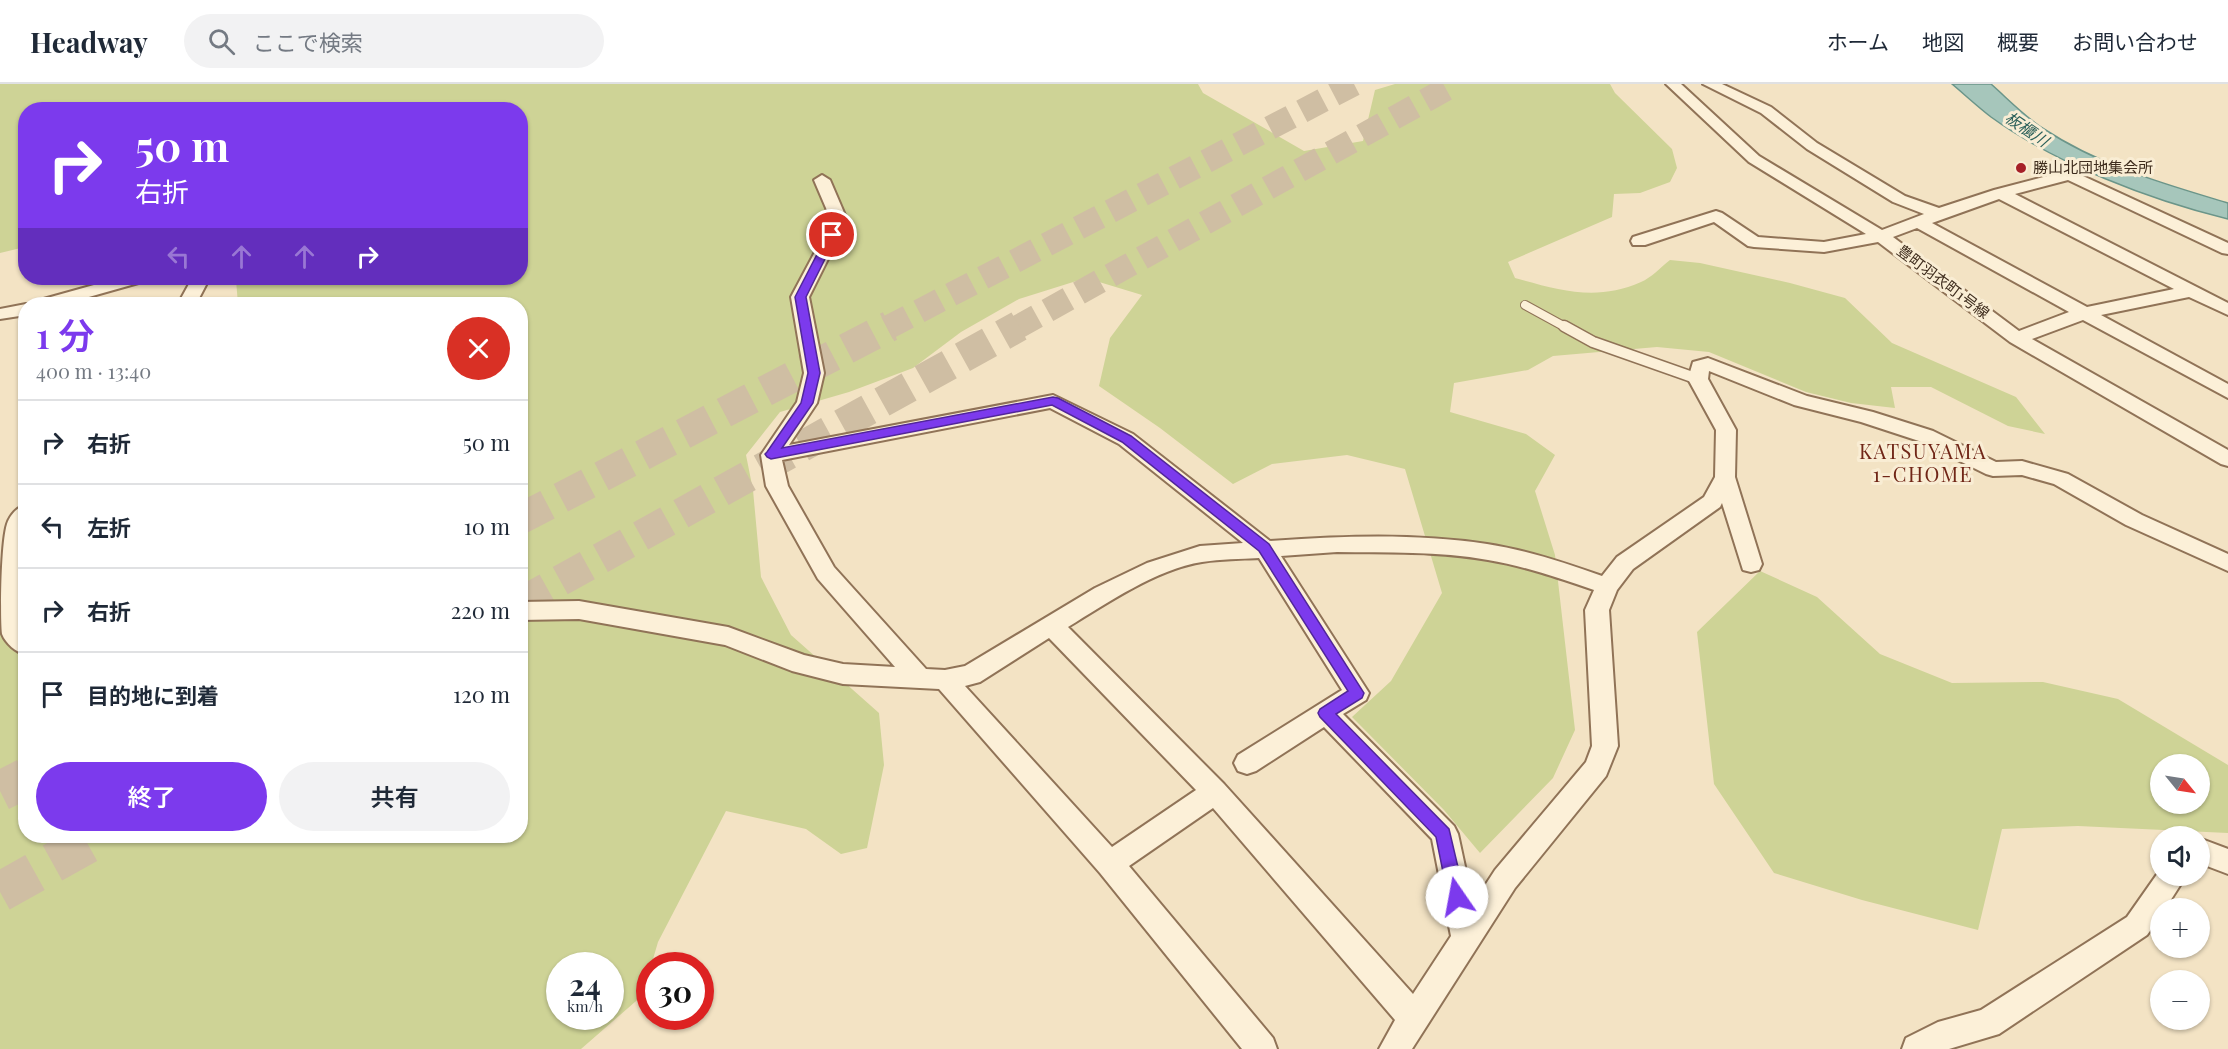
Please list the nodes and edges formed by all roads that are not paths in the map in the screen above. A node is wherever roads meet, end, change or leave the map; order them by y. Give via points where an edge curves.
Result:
1 (1673, 84) edge
2 (1710, 84) edge
3 (822, 180) dead end
4 (2000, 193) junction
5 (1939, 214) junction
6 (1920, 223) junction
7 (1881, 236) junction
8 (1639, 240) dead end
9 (2228, 249) edge
10 (112, 285) edge
11 (2191, 291) junction
12 (70, 297) edge
13 (1525, 305) dead end
14 (2228, 310) edge
15 (18, 311) edge
16 (2084, 313) junction
17 (0, 314) edge
18 (2017, 338) junction
19 (1698, 378) junction
20 (2228, 392) edge
21 (771, 454) junction
22 (2228, 459) edge
23 (1725, 477) junction
24 (18, 524) edge
25 (1264, 548) junction
26 (2228, 563) edge
27 (1751, 564) dead end
28 (1607, 586) junction
29 (528, 611) edge
30 (1052, 626) junction
31 (18, 637) edge
32 (932, 679) junction
33 (1326, 713) junction
34 (1247, 762) dead end
35 (1215, 792) junction
36 (2210, 855) edge
37 (2228, 862) edge
38 (1110, 864) junction
39 (2165, 886) edge
40 (1466, 939) junction
41 (1414, 1018) junction
42 (1262, 1049) edge
43 (1394, 1049) edge
44 (1917, 1049) edge

1 - 7 street, 豊町羽衣町1号線 via 1754,159
2 - 5 street via 1766,110 1812,146 1899,199
3 - 21 street via 837,215 832,235 800,297 814,373 807,403
4 - 5 street
4 - 9 street via 2070,175
4 - 11 street
5 - 6 street
6 - 7 street
6 - 16 street
7 - 8 street via 1824,247 1754,242 1716,216
7 - 18 street, 豊町羽衣町1号線
10 - 12 street
11 - 14 street
11 - 16 street
13 - 19 lane via 1593,342
15 - 17 street
16 - 18 street
16 - 20 street
18 - 22 street, 豊町羽衣町1号線
19 - 23 street via 1726,430
19 - 26 street via 1700,366 1708,364 1801,401 1926,436 1993,469 2022,468 2061,479 2134,520
21 - 25 street via 1053,401 1126,439
21 - 32 street via 777,486 826,573
23 - 27 street
23 - 28 street via 1712,502 1625,563
24 - 31 street via 8,595 13,632
25 - 28 street via 1337,544 1488,552
25 - 30 street via 1200,554 1155,569 1103,594
25 - 33 street via 1357,693
28 - 40 street via 1597,610 1605,746 1597,768 1504,879
29 - 32 street via 579,610 728,636 801,664 843,674
30 - 32 street via 971,675
30 - 35 street
32 - 38 street
33 - 34 street
33 - 40 street via 1443,834
35 - 38 street
35 - 41 street
36 - 37 street
38 - 42 street
39 - 44 street via 2137,926 1988,1023 1938,1037
40 - 41 street
41 - 43 street

